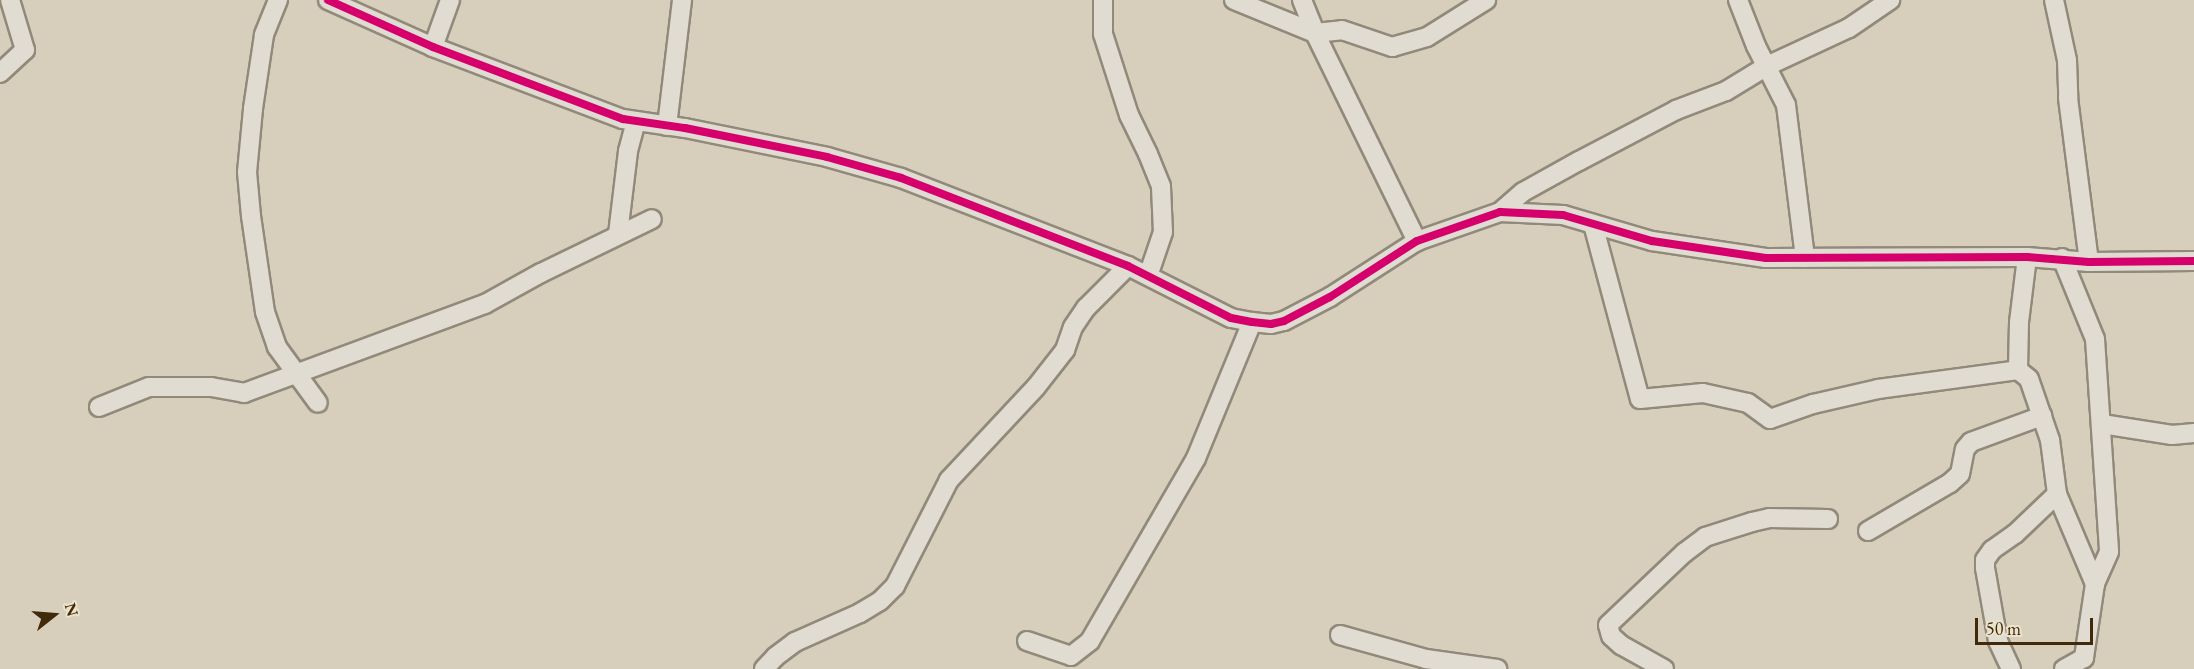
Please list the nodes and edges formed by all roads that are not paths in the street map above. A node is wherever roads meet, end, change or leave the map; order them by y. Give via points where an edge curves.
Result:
1 (10, 0) edge
2 (278, 0) edge
3 (328, 0) edge
4 (450, 0) edge
5 (682, 0) edge
6 (1103, 0) edge
7 (1234, 0) edge
8 (1302, 0) edge
9 (1486, 0) edge
10 (1738, 0) edge
11 (1890, 0) edge
12 (2054, 0) edge
13 (1315, 33) junction
14 (433, 47) junction
15 (1767, 66) junction
16 (0, 73) edge
17 (636, 121) junction
18 (667, 126) junction
19 (1500, 212) junction
20 (652, 219) dead end
21 (1593, 224) junction
22 (618, 234) junction
23 (1418, 241) junction
24 (2027, 257) junction
25 (1805, 258) junction
26 (2062, 258) junction
27 (2194, 261) edge
28 (2089, 262) junction
29 (1128, 266) junction
30 (1148, 276) junction
31 (1252, 322) junction
32 (2018, 370) junction
33 (295, 374) junction
34 (318, 403) dead end
35 (99, 407) dead end
36 (2042, 416) junction
37 (2102, 424) junction
38 (2194, 433) edge
39 (2056, 494) junction
40 (1828, 519) dead end
41 (1868, 531) dead end
42 (2095, 584) junction
43 (1340, 635) dead end
44 (1027, 641) dead end
45 (2090, 663) edge
46 (764, 669) edge
47 (1497, 669) edge
48 (1664, 669) edge
49 (2011, 669) edge
50 (2064, 669) edge

1 - 16 street via 25,50
2 - 33 street via 264,35 248,172 265,312 277,347
3 - 14 street
4 - 14 street
5 - 18 street
6 - 30 street via 1103,34 1129,115 1161,187 1163,232
7 - 13 street
8 - 13 street
9 - 13 street via 1427,36 1392,47 1342,30
10 - 15 street
11 - 15 street via 1849,28
12 - 28 street via 2067,60 2068,98
13 - 23 street
14 - 17 street
15 - 19 street via 1726,91 1676,110 1579,160 1523,192
15 - 25 street via 1786,105
17 - 18 street
17 - 22 street via 628,150
18 - 29 street via 827,157 901,178
19 - 21 street via 1563,215
19 - 23 street
20 - 22 street
21 - 25 street via 1652,241 1766,258
21 - 32 street via 1640,399 1703,393 1748,403 1770,419 1878,389
22 - 33 street via 485,304
23 - 31 street via 1284,321
24 - 25 street
24 - 26 street
24 - 32 street
26 - 28 street
26 - 37 street via 2095,339
27 - 28 street
29 - 30 street
29 - 46 street via 1086,308 1073,327 1065,350 1036,387 949,480 896,586 860,613 795,642
30 - 31 street via 1231,318
31 - 44 street via 1196,458 1090,641 1071,656
32 - 36 street via 2029,379
33 - 34 street
33 - 35 street via 244,393 211,387 149,387
36 - 39 street via 2050,440
36 - 41 street via 1971,442 1965,449 1960,474 1950,483
37 - 38 street via 2172,435
37 - 42 street via 2109,552
39 - 42 street
39 - 49 street via 1985,560 1998,641
40 - 48 street via 1769,518 1752,522 1705,537 1683,554 1608,625 1611,636 1621,645
42 - 45 street
43 - 47 street via 1426,659
45 - 50 street

